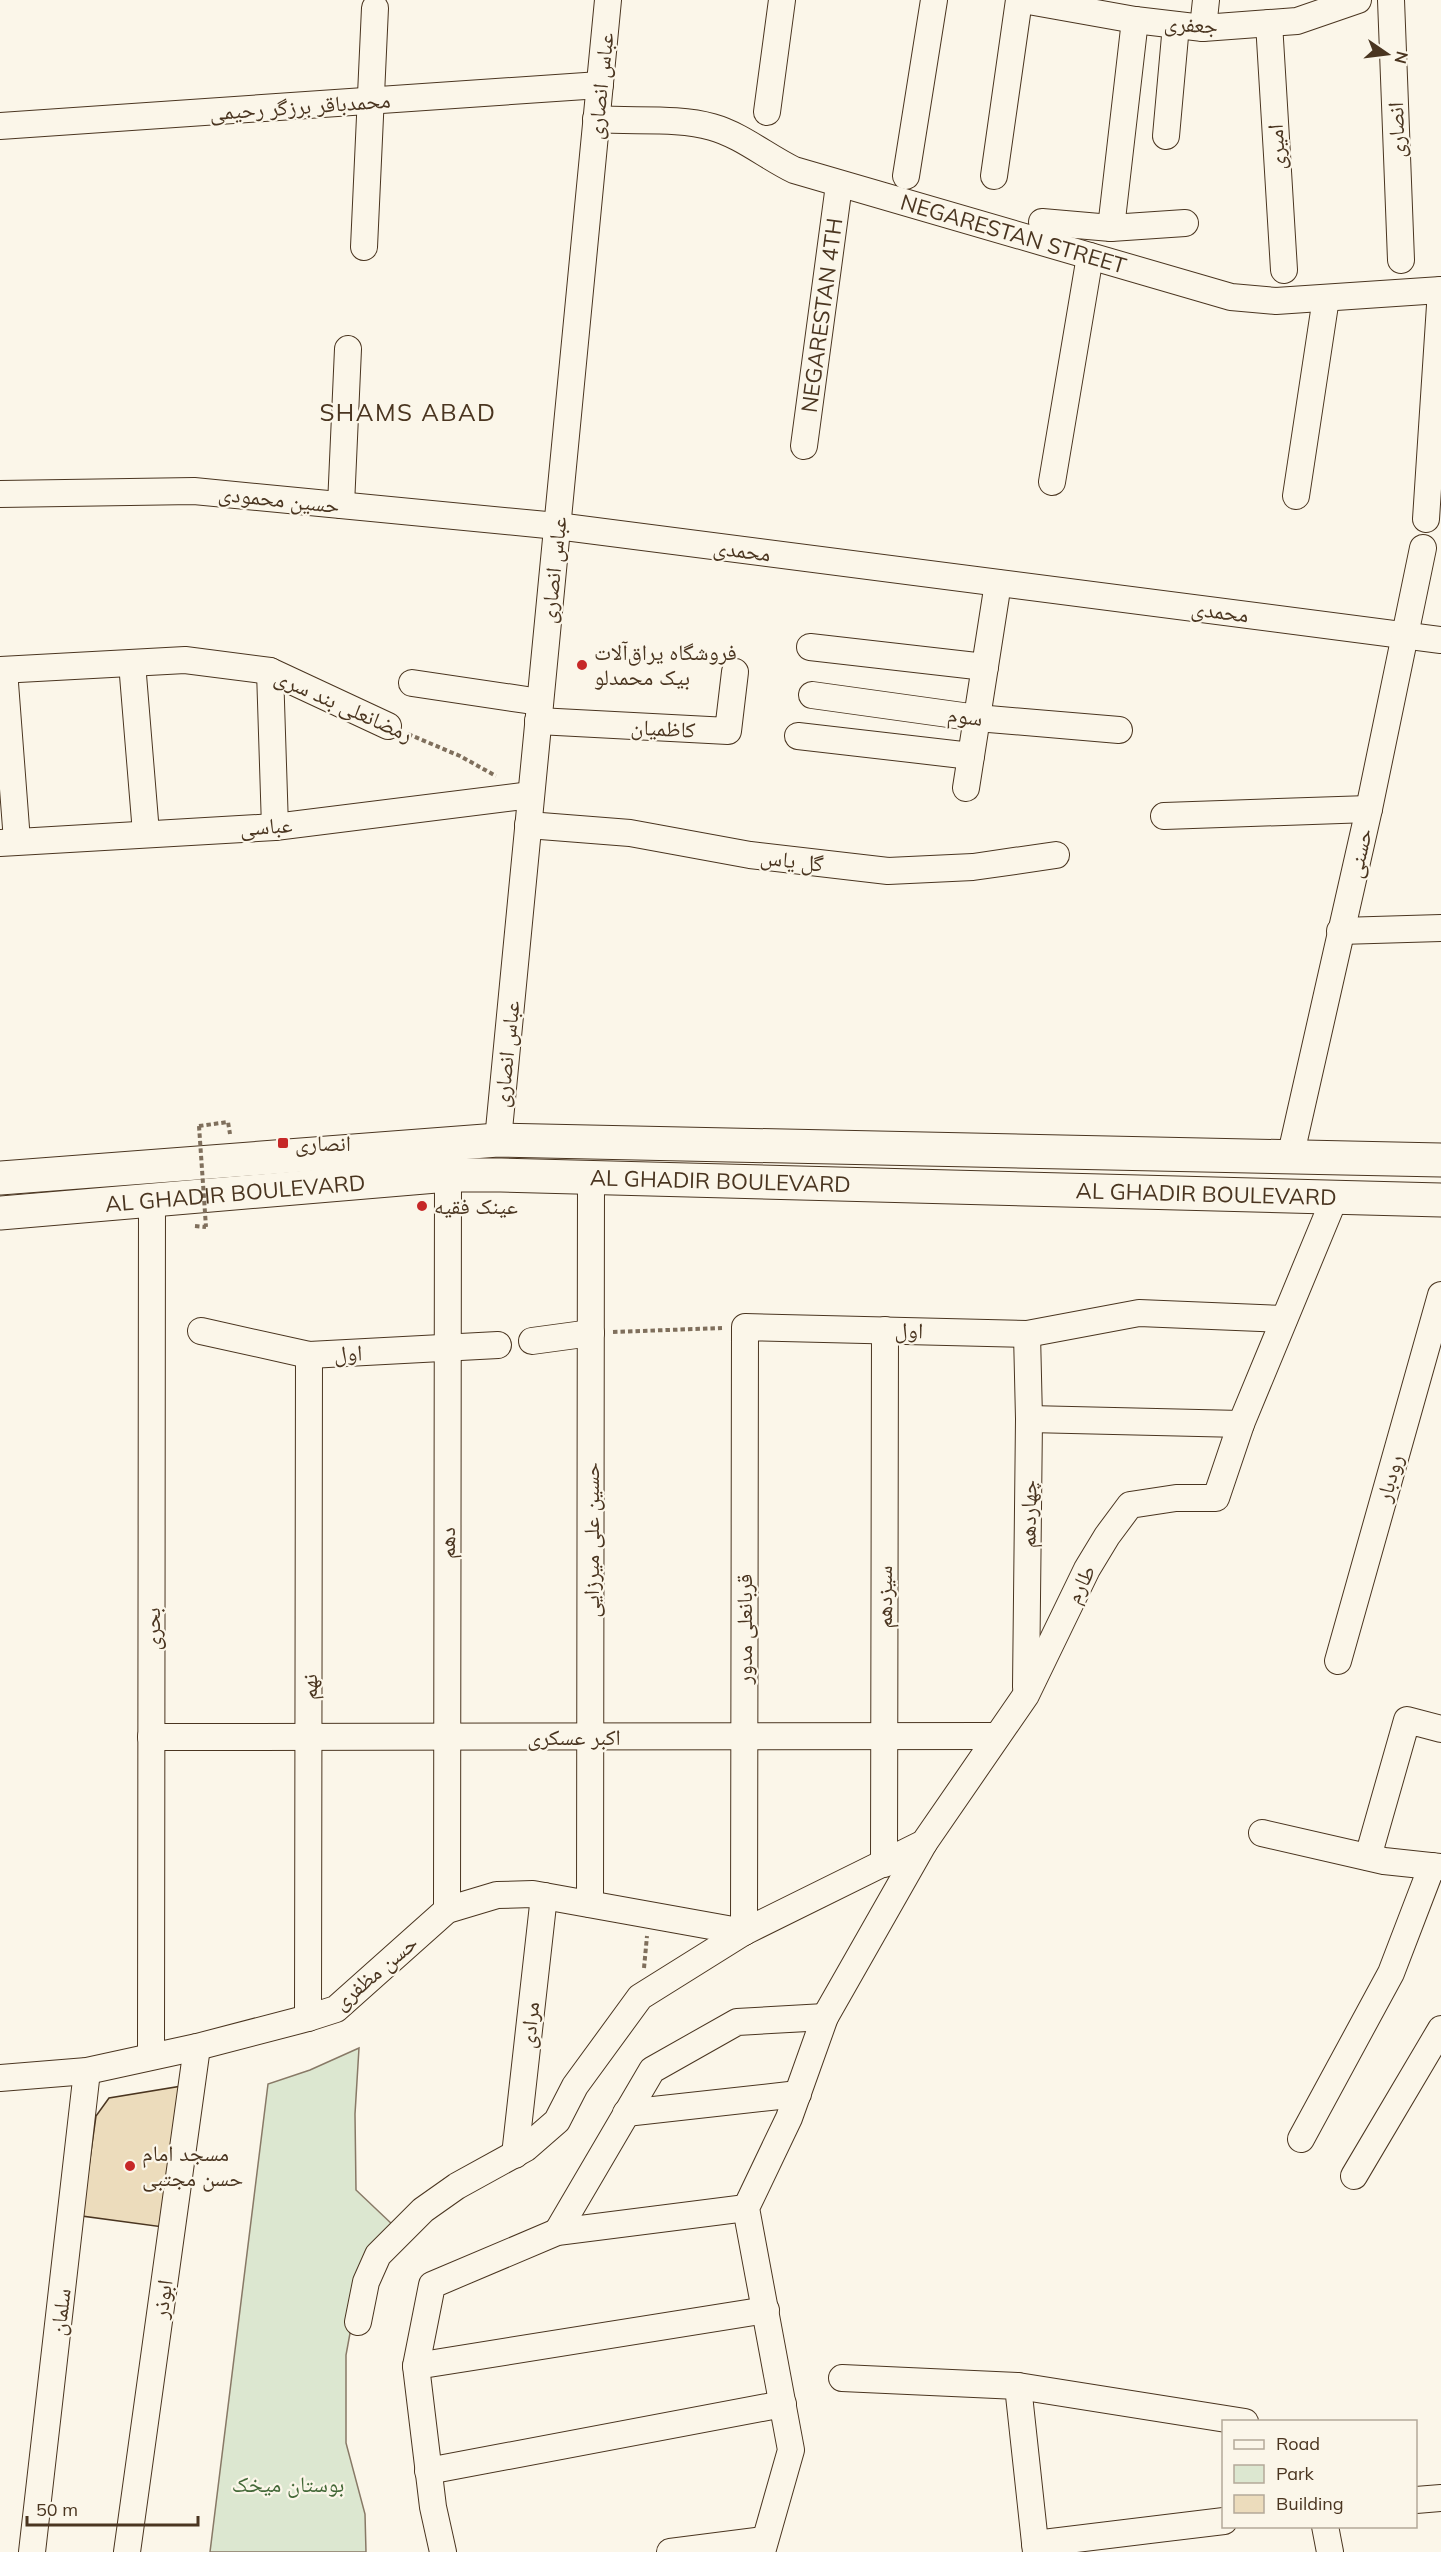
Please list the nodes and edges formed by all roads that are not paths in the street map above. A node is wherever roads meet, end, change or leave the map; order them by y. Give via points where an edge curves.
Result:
1 (608, 0) edge
2 (782, 0) edge
3 (934, 0) edge
4 (1021, 0) edge
5 (1206, 0) edge
6 (1358, 0) edge
7 (1391, 0) edge
8 (1075, 4) edge
9 (375, 8) dead end
10 (1301, 10) edge
11 (1135, 20) junction
12 (1269, 23) junction
13 (1176, 25) junction
14 (1203, 28) junction
15 (600, 85) junction
16 (371, 102) junction
17 (767, 112) dead end
18 (596, 119) junction
19 (0, 126) edge
20 (1166, 136) dead end
21 (906, 176) dead end
22 (994, 176) dead end
23 (839, 184) junction
24 (1042, 222) dead end
25 (1185, 223) dead end
26 (1111, 228) junction
27 (364, 247) dead end
28 (1090, 256) junction
29 (1401, 260) dead end
30 (1284, 270) dead end
31 (1441, 290) edge
32 (1326, 298) junction
33 (348, 349) dead end
34 (804, 446) dead end
35 (1052, 482) dead end
36 (0, 494) edge
37 (1296, 496) dead end
38 (340, 505) junction
39 (1426, 519) dead end
40 (557, 526) junction
41 (1423, 548) dead end
42 (998, 583) junction
43 (1405, 635) junction
44 (1441, 640) edge
45 (810, 647) dead end
46 (132, 663) junction
47 (985, 667) junction
48 (2, 670) edge
49 (270, 671) junction
50 (735, 672) dead end
51 (412, 683) dead end
52 (812, 695) dead end
53 (539, 711) junction
54 (977, 718) junction
55 (388, 726) road end
56 (1119, 730) dead end
57 (798, 736) dead end
58 (971, 756) junction
59 (966, 788) dead end
60 (531, 795) junction
61 (1369, 809) junction
62 (1164, 816) dead end
63 (528, 825) junction
64 (275, 827) junction
65 (146, 833) junction
66 (9, 842) edge
67 (1056, 855) dead end
68 (1441, 928) edge
69 (1340, 932) junction
70 (498, 1140) junction
71 (1290, 1158) junction
72 (1441, 1160) edge
73 (448, 1176) junction
74 (591, 1177) junction
75 (0, 1178) edge
76 (1335, 1197) junction
77 (1441, 1200) edge
78 (152, 1201) junction
79 (0, 1213) edge
80 (1441, 1295) edge
81 (1284, 1319) junction
82 (745, 1327) joint
83 (885, 1330) junction
84 (201, 1331) dead end
85 (591, 1333) junction
86 (1027, 1334) junction
87 (532, 1341) dead end
88 (498, 1345) dead end
89 (448, 1347) junction
90 (309, 1355) junction
91 (1029, 1419) junction
92 (1241, 1424) junction
93 (1338, 1661) dead end
94 (1026, 1695) junction
95 (1441, 1729) edge
96 (884, 1736) junction
97 (997, 1736) junction
98 (152, 1737) junction
99 (309, 1737) junction
100 (447, 1737) junction
101 (590, 1737) junction
102 (744, 1737) junction
103 (1262, 1833) dead end
104 (924, 1843) junction
105 (1368, 1857) junction
106 (884, 1864) junction
107 (1439, 1866) edge
108 (544, 1896) junction
109 (590, 1904) junction
110 (447, 1910) junction
111 (744, 1932) junction
112 (825, 2017) junction
113 (308, 2018) junction
114 (1441, 2030) edge
115 (197, 2047) junction
116 (151, 2056) junction
117 (87, 2071) junction
118 (0, 2078) edge
119 (798, 2094) junction
120 (626, 2113) junction
121 (1301, 2139) dead end
122 (515, 2155) junction
123 (1354, 2176) dead end
124 (746, 2208) junction
125 (557, 2232) junction
126 (766, 2310) junction
127 (358, 2322) dead end
128 (416, 2366) junction
129 (842, 2378) dead end
130 (1018, 2386) junction
131 (783, 2404) junction
132 (1239, 2420) edge
133 (428, 2471) junction
134 (1441, 2498) edge
135 (1417, 2500) edge
136 (1222, 2521) edge
137 (1325, 2528) edge
138 (763, 2546) edge
139 (1035, 2548) edge
140 (32, 2552) edge
141 (127, 2552) edge
142 (443, 2552) edge
143 (670, 2552) edge
144 (1330, 2552) edge

1 - 15 street, عباس انصاری
2 - 17 street
3 - 21 street
4 - 8 street, جعفری
4 - 22 street
5 - 14 street
6 - 10 street, جعفری
7 - 29 street, انصاری
8 - 11 street, جعفری
9 - 16 street
10 - 12 street, جعفری
11 - 13 street, جعفری
11 - 26 street
12 - 14 street, جعفری
12 - 30 street, امیری
13 - 14 street, جعفری
13 - 20 street
15 - 16 street, محمدباقر برزگر رحیمی
15 - 18 street, عباس انصاری
16 - 19 street, محمدباقر برزگر رحیمی
16 - 27 street
18 - 23 street, NEGARESTAN STREET via 710,126 794,170
18 - 40 street, عباس انصاری
23 - 28 street, NEGARESTAN STREET
23 - 34 street, NEGARESTAN 4TH
24 - 26 street
25 - 26 street
28 - 32 street, NEGARESTAN STREET via 1231,297 1276,301
28 - 35 street
31 - 32 street, NEGARESTAN STREET
31 - 39 street
32 - 37 street
33 - 38 street
36 - 38 street, حسین محمودی via 194,491
38 - 40 street, حسین محمودی
40 - 42 street, محمدی
40 - 53 street, عباس انصاری
41 - 43 street, حسنی
42 - 43 street, محمدی
42 - 47 street
43 - 44 street, محمدی
43 - 61 street, حسنی
45 - 47 street
46 - 48 street, رمضانعلی بند سری
46 - 49 street, رمضانعلی بند سری via 185,660
46 - 65 street
47 - 54 street
48 - 66 street
49 - 55 street, رمضانعلی بند سری
49 - 64 street
50 - 53 street, کاظمیان via 728,731
51 - 53 street
52 - 54 street, سوم
53 - 60 street, عباس انصاری
54 - 56 street, سوم
54 - 58 street
57 - 58 street
58 - 59 street
60 - 63 street, عباس انصاری
60 - 64 street, عباسی
61 - 62 street
61 - 69 street, حسنی
63 - 67 street, گل یاس via 630,833 750,855 888,871 973,867
63 - 70 street, عباس انصاری
64 - 65 street, عباسی
65 - 66 street, عباسی
68 - 69 street
69 - 71 street, حسنی
70 - 71 main road, AL GHADIR BOULEVARD
70 - 75 main road, AL GHADIR BOULEVARD
71 - 72 main road, AL GHADIR BOULEVARD
73 - 74 main road, AL GHADIR BOULEVARD
73 - 78 main road, AL GHADIR BOULEVARD
73 - 89 street, دهم
74 - 76 main road, AL GHADIR BOULEVARD
74 - 85 street, حسین علی میرزایی
76 - 77 main road, AL GHADIR BOULEVARD
76 - 81 street, طارم
78 - 79 main road, AL GHADIR BOULEVARD
78 - 98 street, بحری
80 - 93 street, رودبار
81 - 86 street, اول via 1139,1313
81 - 92 street, طارم
82 - 83 street, اول
82 - 102 street, قربانعلی مدور
83 - 86 street, اول
83 - 96 street, سیزدهم
84 - 90 street, اول
85 - 87 street
85 - 101 street, حسین علی میرزایی
86 - 91 street, چهاردهم
88 - 89 street, اول
89 - 90 street, اول
89 - 100 street, دهم
90 - 99 street, نهم
91 - 92 street
91 - 94 street, چهاردهم
92 - 94 street, طارم via 1216,1498 1176,1498 1130,1505 1087,1569
94 - 97 street, طارم
95 - 105 street via 1407,1720
96 - 97 street, اکبر عسکری
96 - 102 street, اکبر عسکری
96 - 106 street, سیزدهم
97 - 104 street, طارم
98 - 99 street, اکبر عسکری
98 - 116 street, بحری
99 - 100 street, اکبر عسکری
99 - 113 street, نهم
100 - 101 street, اکبر عسکری
100 - 110 street, دهم
101 - 102 street, اکبر عسکری
101 - 109 street, حسین علی میرزایی
102 - 111 street, قربانعلی مدور
103 - 105 street
104 - 106 street, طارم
104 - 112 street
105 - 107 street
106 - 111 street, طارم
107 - 121 street via 1391,1973
108 - 109 street, حسن مظفری
108 - 110 street, حسن مظفری via 497,1895
108 - 122 street, مرادی
109 - 111 street, حسن مظفری
110 - 113 street, حسن مظفری via 336,2009
111 - 122 street, طارم via 640,1997 575,2086 557,2121
112 - 119 street
112 - 120 street via 736,2022 651,2070
113 - 115 street, حسن مظفری
114 - 123 street
115 - 116 street, حسن مظفری
115 - 141 street, ابوذر
116 - 117 street, حسن مظفری
117 - 118 street, حسن مظفری
117 - 140 street, سلمان
119 - 120 street
119 - 124 street
120 - 125 street
122 - 127 street via 448,2192 392,2239 378,2255 370,2273
124 - 125 street
124 - 126 street
125 - 128 street via 432,2285
126 - 128 street
126 - 131 street
128 - 133 street
129 - 130 street
130 - 132 street
130 - 139 street
131 - 133 street
131 - 138 street via 791,2450
133 - 142 street
134 - 135 street
136 - 139 street
137 - 144 street
138 - 143 street

